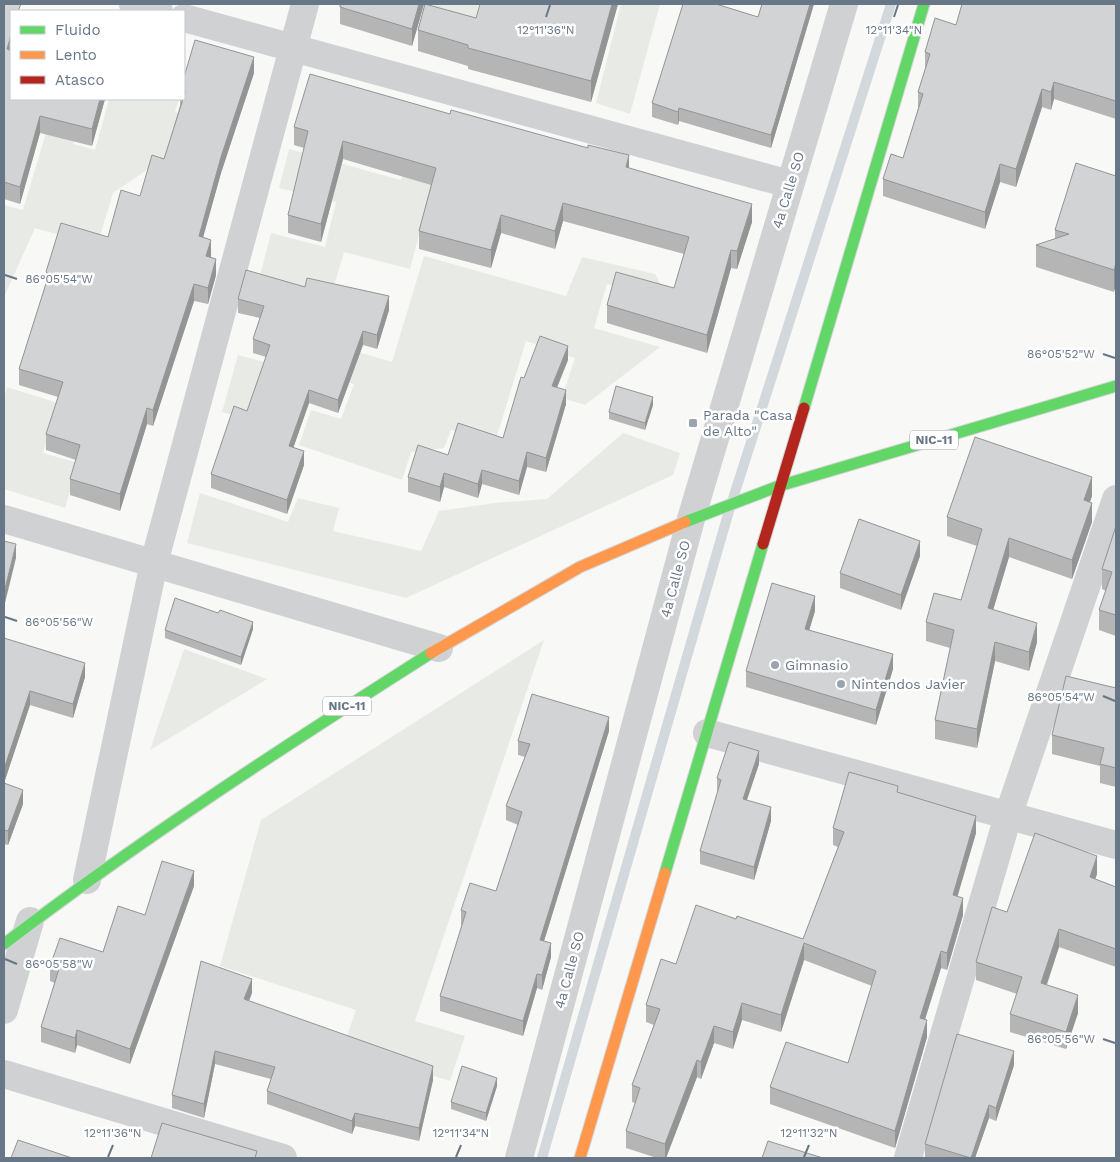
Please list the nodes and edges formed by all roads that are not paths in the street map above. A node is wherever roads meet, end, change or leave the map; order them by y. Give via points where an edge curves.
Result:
1 (133, 4) edge
2 (305, 4) edge
3 (844, 4) edge
4 (924, 4) edge
5 (155, 10) edge
6 (185, 18) edge
7 (291, 50) junction
8 (789, 184) junction
9 (1116, 386) edge
10 (779, 486) junction
11 (1116, 499) edge
12 (703, 514) junction
13 (4, 519) edge
14 (154, 562) junction
15 (439, 648) junction
16 (707, 733) junction
17 (1008, 816) junction
18 (1116, 845) edge
19 (87, 880) junction
20 (30, 921) junction
21 (4, 944) edge
22 (4, 1010) edge
23 (4, 1074) edge
24 (283, 1158) edge
25 (519, 1158) edge
26 (580, 1158) edge
27 (908, 1158) edge

1 - 5 street
2 - 7 street
3 - 8 street, 4a Calle SO
4 - 10 main road
6 - 7 street
7 - 8 street
7 - 14 street
8 - 12 street, 4a Calle SO
9 - 10 main road, NIC-11
10 - 12 main road, NIC-11
10 - 16 main road
11 - 17 street
12 - 15 main road, NIC-11 via 580,567
12 - 25 street, 4a Calle SO
13 - 14 street
14 - 15 street
14 - 19 street
15 - 19 main road, NIC-11 via 242,773
16 - 17 street
16 - 26 main road
17 - 18 street
17 - 27 street
19 - 20 main road, NIC-11
20 - 21 main road, NIC-11
20 - 22 street
23 - 24 street

